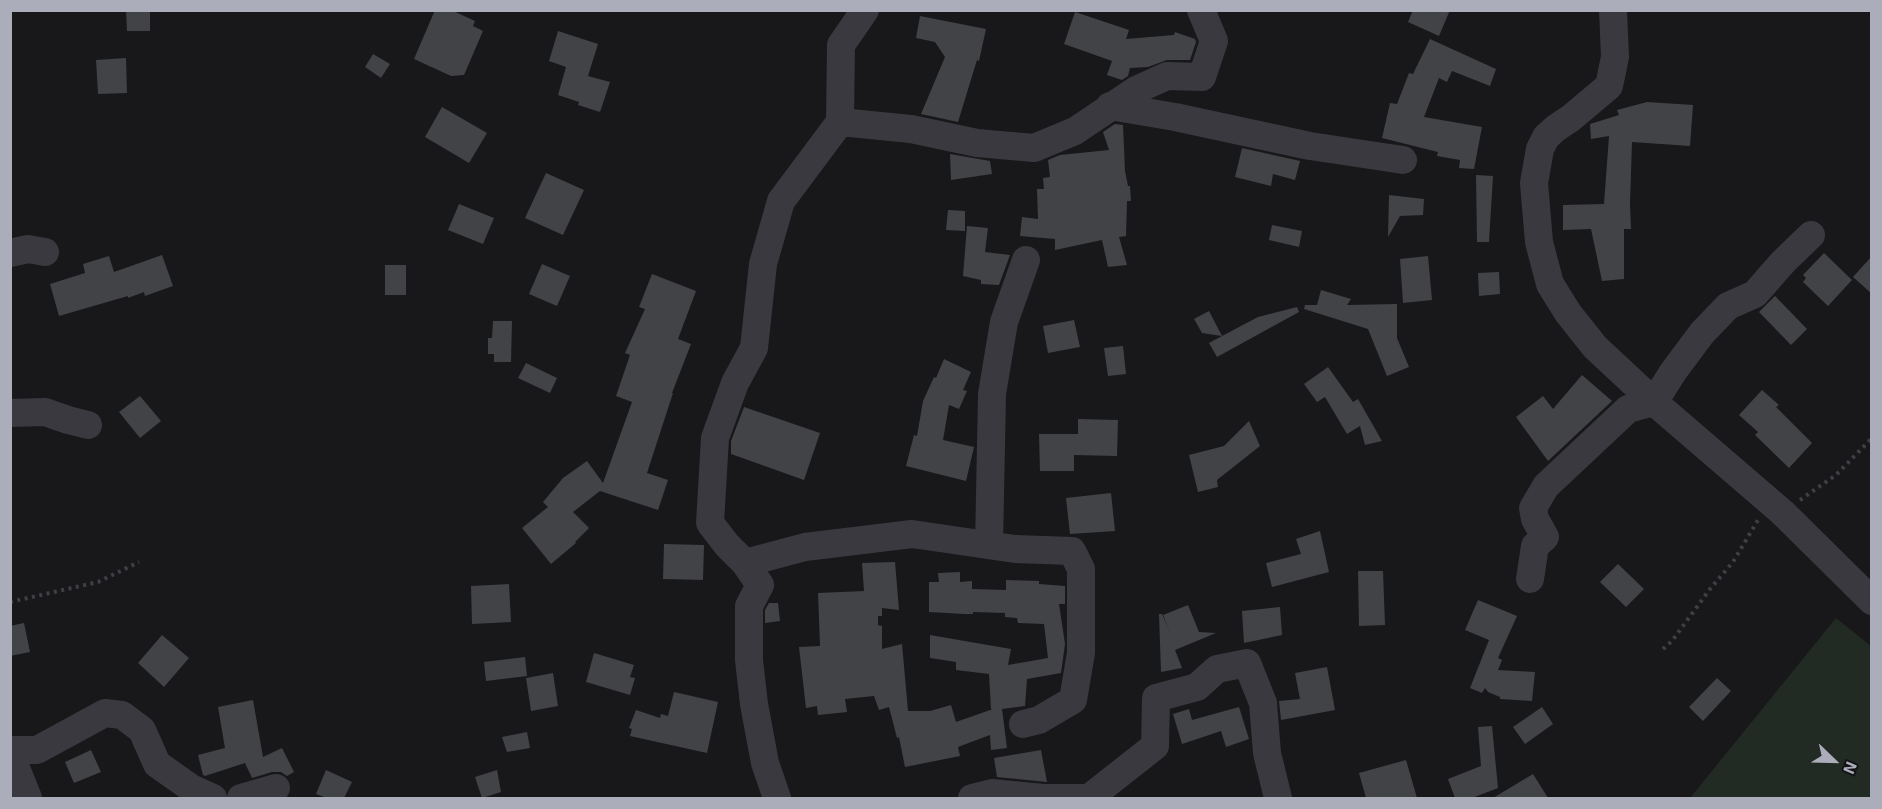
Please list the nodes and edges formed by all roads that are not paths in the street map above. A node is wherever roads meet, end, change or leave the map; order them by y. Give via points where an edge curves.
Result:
1 (865, 10) edge
2 (1613, 10) edge
3 (1202, 11) edge
4 (1110, 106) junction
5 (840, 122) junction
6 (1403, 160) dead end
7 (1811, 235) dead end
8 (45, 252) dead end
9 (10, 253) edge
10 (1026, 260) dead end
11 (1654, 402) junction
12 (10, 413) edge
13 (88, 425) dead end
14 (989, 545) junction
15 (745, 563) junction
16 (1530, 579) dead end
17 (1872, 601) edge
18 (1023, 724) dead end
19 (10, 751) edge
20 (276, 788) dead end
21 (28, 798) edge
22 (213, 798) edge
23 (241, 798) edge
24 (777, 798) edge
25 (972, 798) edge
26 (1043, 798) edge
27 (1278, 798) edge

1 - 5 street via 841,45
2 - 11 street via 1615,57 1609,86 1556,128 1540,148 1534,183 1539,242 1550,284 1568,313 1595,347
3 - 4 street via 1214,41 1202,77 1167,76
4 - 5 street via 1075,131 1034,148 977,144 911,129
4 - 6 street via 1310,146
5 - 15 street via 781,201 763,264 754,348 735,383 716,438 710,523
7 - 11 street via 1755,294 1728,306 1702,333
8 - 9 street via 28,249
10 - 14 street via 1005,322 992,394
11 - 16 street via 1628,409 1546,486 1533,508 1545,537 1535,546
11 - 17 street via 1778,508
12 - 13 street via 45,412
14 - 15 street via 912,534 805,547
14 - 18 street via 1072,551 1081,569 1082,653 1073,700 1039,720
15 - 24 street via 760,585 749,606 749,660 765,763
19 - 21 street
19 - 22 street via 37,750 105,713 122,715 142,730 157,765
20 - 23 street
25 - 26 street via 992,793
26 - 27 street via 1089,798 1155,746 1156,698 1197,687 1218,669 1247,663 1263,703 1267,753

